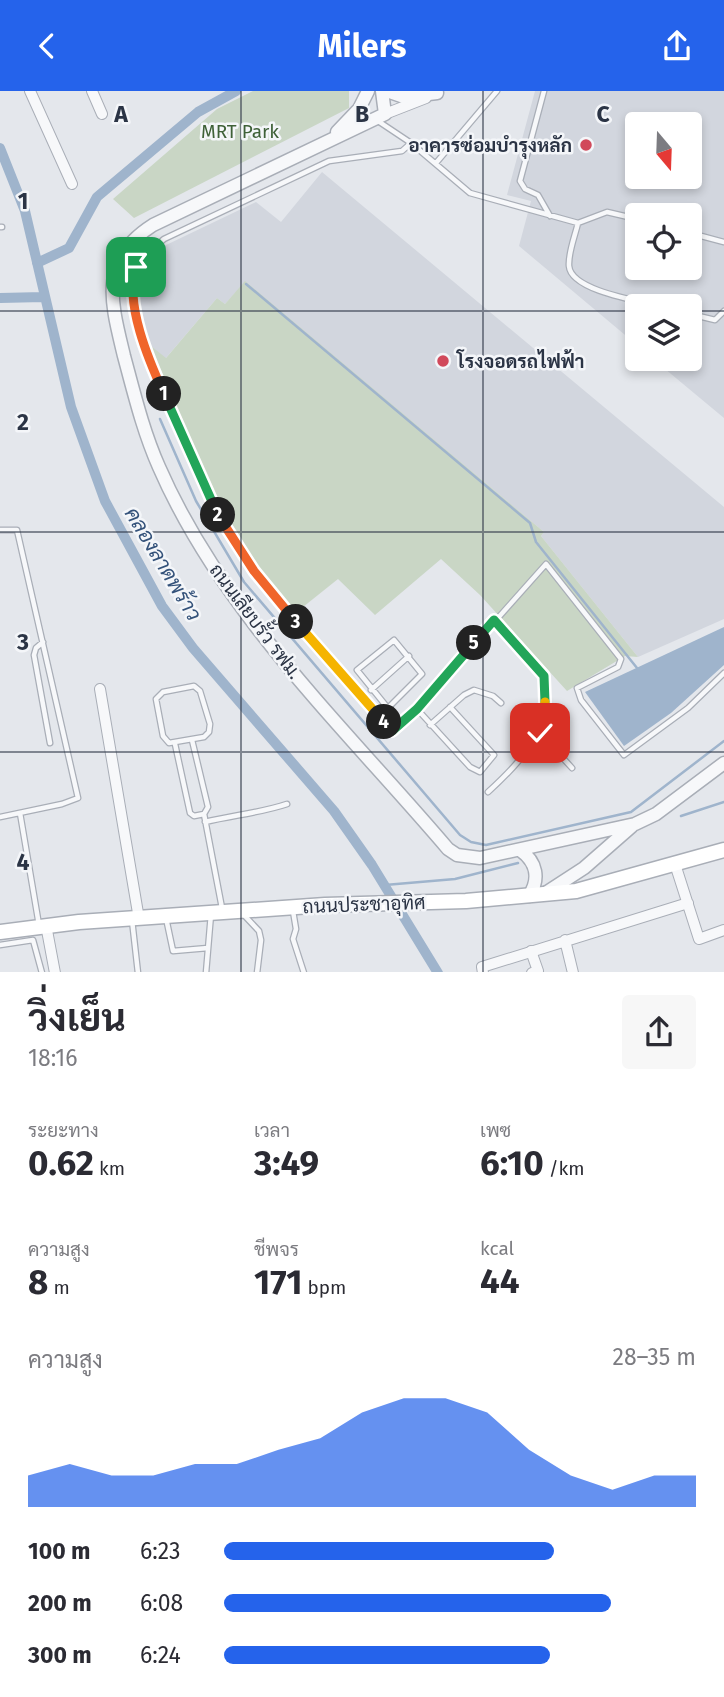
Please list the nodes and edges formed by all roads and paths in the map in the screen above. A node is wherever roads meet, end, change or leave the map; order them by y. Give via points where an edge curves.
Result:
1 (30, 91) edge
2 (92, 91) edge
3 (368, 91) edge
4 (382, 91) edge
5 (387, 91) edge
6 (497, 91) edge
7 (544, 91) edge
8 (440, 92) edge
9 (102, 114) dead end
10 (379, 116) junction
11 (326, 141) junction
12 (411, 143) junction
13 (436, 163) junction
14 (72, 184) dead end
15 (550, 216) junction
16 (625, 216) edge
17 (578, 223) junction
18 (702, 236) edge
19 (724, 242) edge
20 (625, 297) edge
21 (724, 311) edge
22 (702, 317) edge
23 (0, 530) edge
24 (494, 620) junction
25 (43, 642) junction
26 (409, 656) junction
27 (724, 673) edge
28 (100, 689) dead end
29 (371, 690) junction
30 (501, 703) dead end
31 (387, 707) junction
32 (450, 707) junction
33 (417, 709) junction
34 (379, 717) junction
35 (430, 725) junction
36 (540, 733) junction
37 (192, 740) junction
38 (50, 743) dead end
39 (175, 744) junction
40 (724, 763) edge
41 (572, 768) dead end
42 (488, 792) dead end
43 (287, 804) dead end
44 (20, 813) junction
45 (204, 814) junction
46 (0, 817) edge
47 (205, 822) junction
48 (635, 824) junction
49 (724, 850) edge
50 (520, 851) junction
51 (675, 863) junction
52 (536, 895) junction
53 (688, 903) junction
54 (292, 907) junction
55 (243, 911) junction
56 (216, 913) junction
57 (166, 917) junction
58 (136, 919) junction
59 (43, 926) junction
60 (724, 930) edge
61 (0, 932) edge
62 (19, 936) junction
63 (565, 940) junction
64 (0, 945) edge
65 (208, 949) junction
66 (533, 950) junction
67 (42, 972) edge
68 (55, 972) edge
69 (138, 972) edge
70 (206, 972) edge
71 (257, 972) edge
72 (304, 972) edge
73 (483, 972) edge
74 (532, 972) edge
75 (542, 972) edge
76 (573, 972) edge

1 - 14 street
2 - 9 street
3 - 11 street via 359,109
4 - 10 street
5 - 8 street via 404,97
6 - 13 lane
7 - 15 lane via 520,181 524,189 538,195
8 - 10 street, ถนนเลียบรั้ว รฟม.
10 - 11 street, ถนนเลียบรั้ว รฟม.
10 - 12 lane
11 - 50 street, ถนนเลียบรั้ว รฟม. via 153,225 127,248 115,268 111,298 136,401 158,465 205,553 234,598 301,680 448,849 480,858
12 - 13 lane
12 - 34 lane via 402,151 329,161 164,239 141,259 132,285 154,373 229,535 270,593
13 - 15 lane via 470,194
15 - 17 lane
16 - 17 lane via 607,212
17 - 20 lane via 569,262 574,277 586,286
18 - 19 lane
21 - 22 lane via 715,320
23 - 25 lane via 17,530
24 - 27 lane via 546,564 621,659 618,667 577,688 581,701 624,755 688,708
24 - 33 lane
24 - 36 lane via 544,676 547,685
25 - 38 lane via 34,655
25 - 44 lane via 78,797
26 - 29 lane
26 - 29 lane via 392,640 361,664 357,672
26 - 31 lane via 422,674
28 - 58 street
29 - 31 lane
30 - 32 lane via 474,690
31 - 34 lane
32 - 35 lane
32 - 35 lane via 492,751 494,759 486,768 475,772
33 - 34 lane via 392,731
33 - 35 lane
36 - 41 lane
36 - 42 lane via 518,764
37 - 39 lane
37 - 39 lane via 204,737 210,724 200,691 192,686 163,692 156,699 164,739
37 - 45 lane via 208,807
39 - 45 lane via 190,813
40 - 48 street, ถนนเลียบรั้ว รฟม. via 656,814
43 - 47 lane via 258,814 243,812
44 - 46 lane
44 - 59 lane
45 - 47 lane
47 - 56 lane
48 - 50 street, ถนนเลียบรั้ว รฟม.
48 - 52 street via 584,868
49 - 51 main road, ถนนประชาอุทิศ
50 - 52 street via 531,859 536,871
51 - 52 main road, ถนนประชาอุทิศ via 576,891
51 - 53 street
52 - 54 main road, ถนนประชาอุทิศ
53 - 60 street via 699,939
53 - 63 street
54 - 55 main road, ถนนประชาอุทิศ
54 - 72 lane via 293,939
55 - 56 main road, ถนนประชาอุทิศ
55 - 71 lane via 259,931
56 - 57 main road, ถนนประชาอุทิศ
56 - 65 lane
57 - 58 main road, ถนนประชาอุทิศ
57 - 65 lane via 173,951
58 - 59 main road, ถนนประชาอุทิศ
58 - 69 lane
59 - 62 main road, ถนนประชาอุทิศ
59 - 68 street
61 - 62 main road, ถนนประชาอุทิศ
62 - 64 lane
62 - 67 lane via 36,943
63 - 66 street
63 - 76 street
65 - 70 lane
66 - 73 street via 482,967
66 - 74 street via 538,971
66 - 75 street

